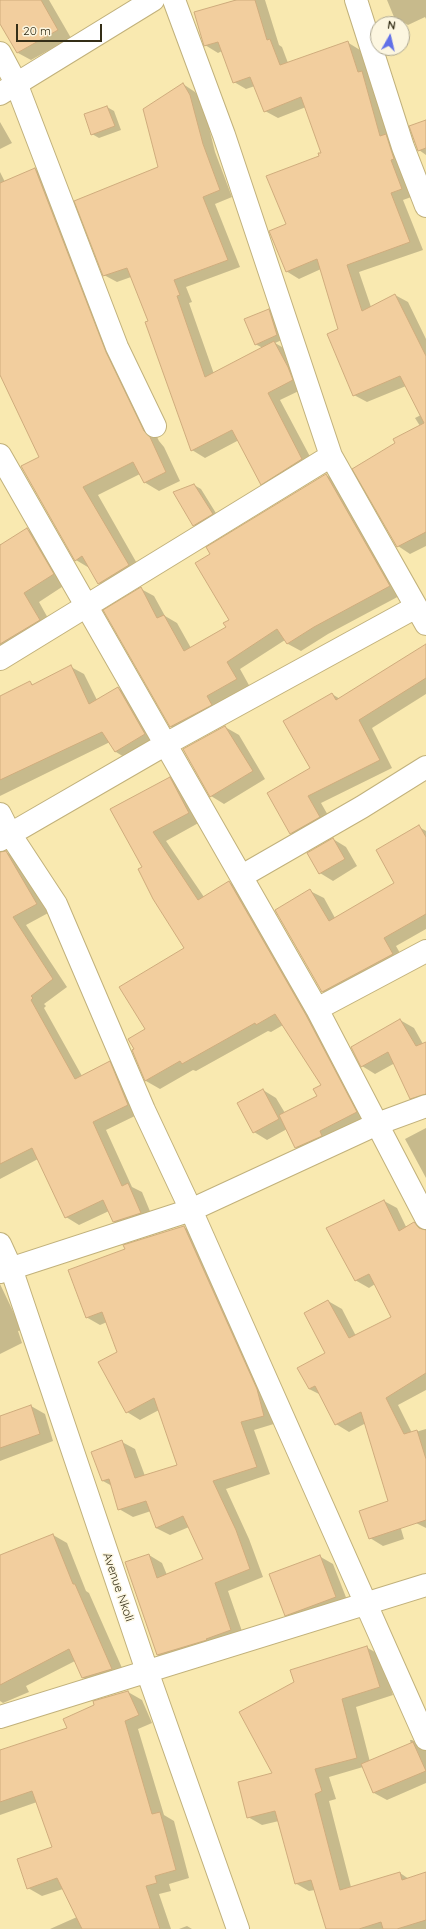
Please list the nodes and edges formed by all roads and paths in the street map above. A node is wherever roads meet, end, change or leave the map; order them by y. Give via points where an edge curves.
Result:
1 (153, 0) edge
2 (174, 0) edge
3 (356, 0) edge
4 (0, 53) edge
5 (8, 88) edge
6 (426, 206) edge
7 (155, 426) dead end
8 (0, 454) edge
9 (331, 456) junction
10 (85, 605) junction
11 (421, 616) edge
12 (0, 659) edge
13 (166, 744) junction
14 (426, 767) edge
15 (0, 814) edge
16 (5, 837) edge
17 (242, 876) junction
18 (426, 950) edge
19 (317, 1009) junction
20 (426, 1106) edge
21 (377, 1124) junction
22 (192, 1210) junction
23 (426, 1218) edge
24 (0, 1244) edge
25 (6, 1270) edge
26 (426, 1585) edge
27 (366, 1603) junction
28 (147, 1671) junction
29 (0, 1717) edge
30 (426, 1739) edge
31 (238, 1929) edge

1 - 5 street
2 - 9 street via 224,135
3 - 6 street via 403,147
4 - 5 street
5 - 7 street via 117,347
8 - 10 street
9 - 10 street
9 - 11 street
10 - 12 street
10 - 13 street
11 - 13 street
13 - 16 street
13 - 17 street
14 - 17 street
15 - 16 street
16 - 22 street via 56,904 144,1110
17 - 19 street
18 - 19 street
19 - 21 street
20 - 21 street
21 - 22 street
21 - 23 street
22 - 25 street
22 - 27 street
24 - 25 street, Avenue Nkoli
25 - 28 street, Avenue Nkoli
26 - 27 street
27 - 28 street
27 - 30 street
28 - 29 street
28 - 31 street, Avenue Nkoli

